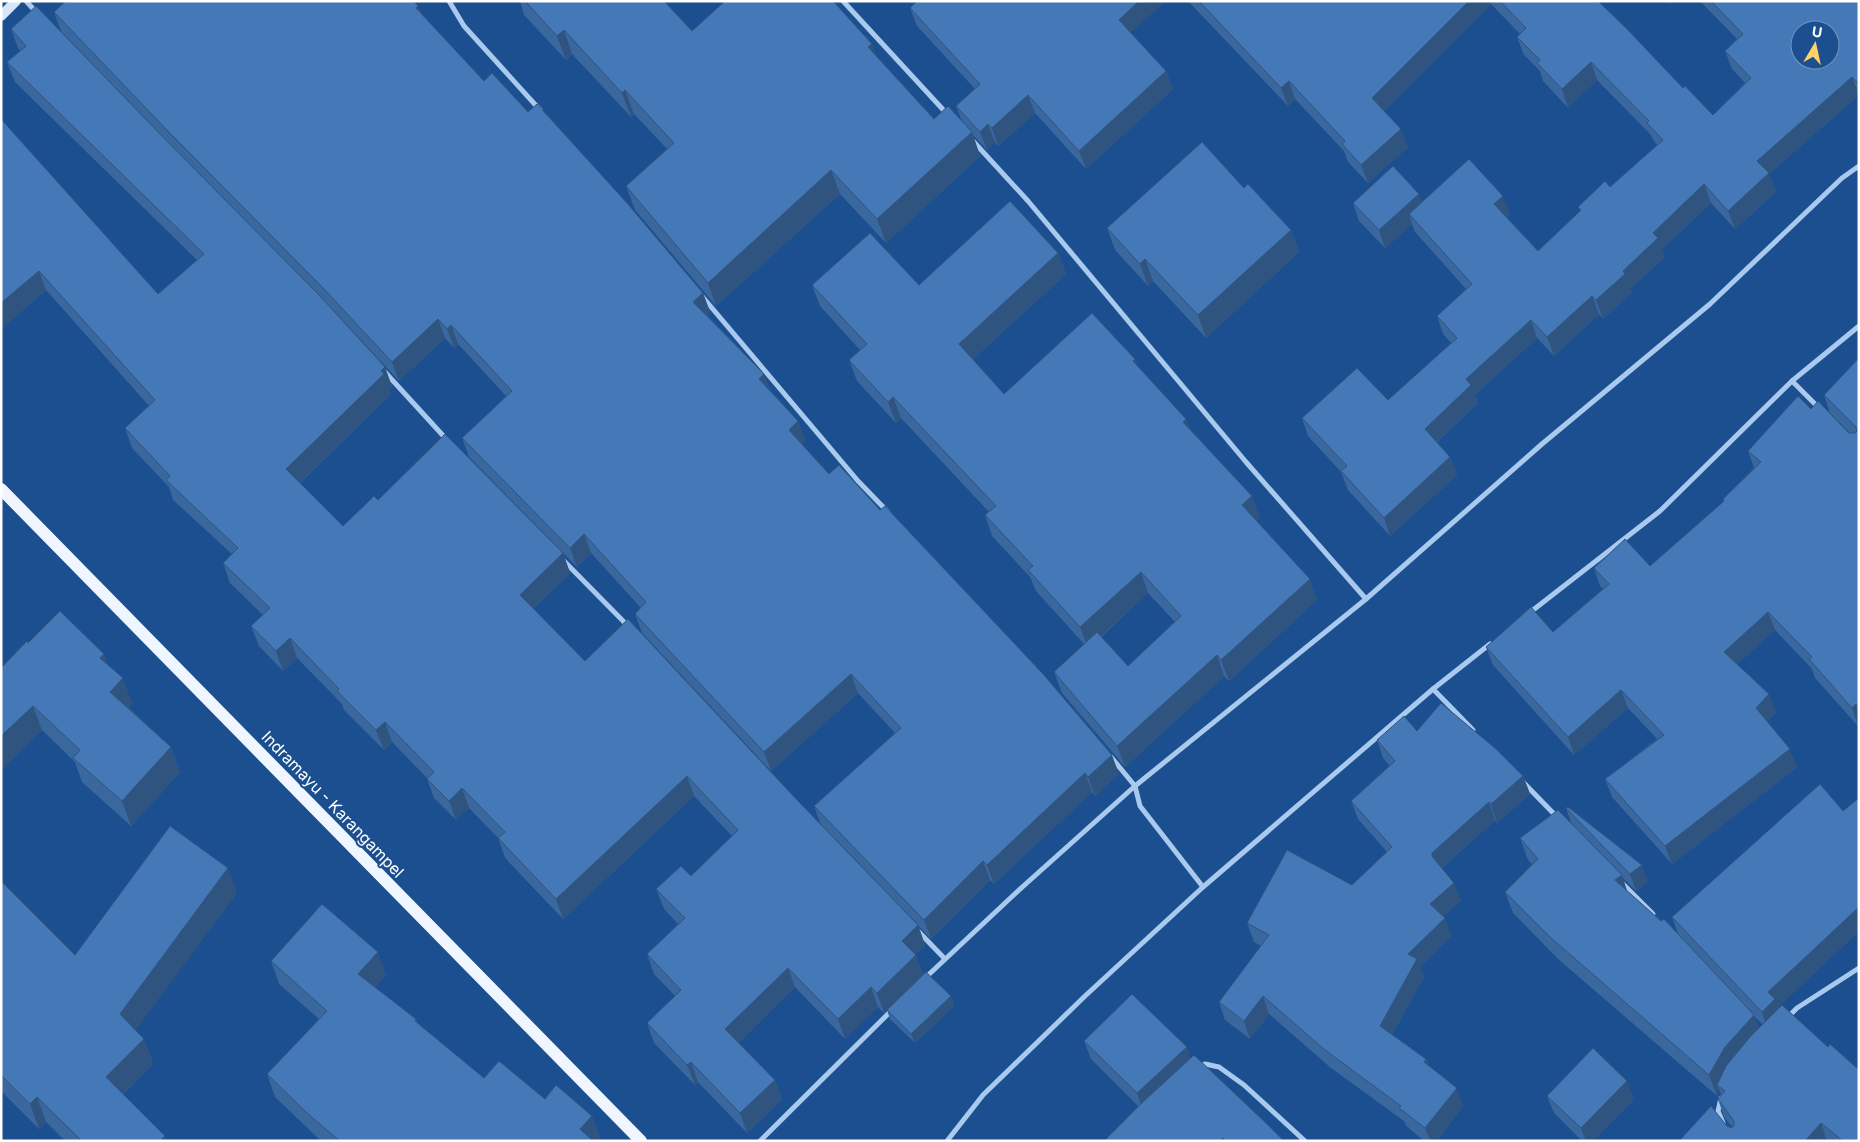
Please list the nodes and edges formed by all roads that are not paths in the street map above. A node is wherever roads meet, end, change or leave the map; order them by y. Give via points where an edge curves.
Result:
1 (16, 1) edge
2 (26, 1) edge
3 (449, 1) edge
4 (843, 1) edge
5 (40, 15) edge
6 (1, 16) edge
7 (544, 115) edge
8 (956, 122) edge
9 (969, 136) edge
10 (1859, 166) edge
11 (694, 286) edge
12 (1859, 326) edge
13 (383, 370) edge
14 (1792, 381) junction
15 (1826, 414) edge
16 (449, 442) edge
17 (1, 489) edge
18 (892, 516) edge
19 (560, 556) edge
20 (1366, 599) junction
21 (1527, 616) edge
22 (636, 634) edge
23 (1495, 640) edge
24 (1433, 689) junction
25 (1480, 738) edge
26 (1104, 749) edge
27 (1514, 773) edge
28 (1135, 786) junction
29 (1562, 822) edge
30 (1616, 877) edge
31 (1203, 888) junction
32 (1657, 919) edge
33 (911, 924) edge
34 (945, 959) junction
35 (1859, 968) edge
36 (917, 985) edge
37 (897, 1006) edge
38 (1785, 1020) edge
39 (1193, 1070) edge
40 (1722, 1093) edge
41 (1725, 1127) edge
42 (642, 1141) edge
43 (760, 1141) edge
44 (948, 1141) edge
45 (1305, 1141) edge

1 - 6 street
2 - 5 street
3 - 7 street via 464,26
4 - 8 street
9 - 20 street
10 - 20 street via 1842,178 1710,304 1542,444
11 - 18 street
12 - 14 street
13 - 16 street
14 - 15 street
14 - 21 street via 1660,511
17 - 42 main road, Indramayu - Karangampel
19 - 22 street
20 - 28 street
23 - 24 street
24 - 25 street
24 - 31 street
26 - 28 street
27 - 29 street
28 - 31 street via 1140,806
28 - 34 street
30 - 32 street
31 - 44 street via 983,1095
33 - 34 street
34 - 36 street
35 - 38 street via 1797,1008
37 - 43 street
39 - 45 street via 1206,1064 1219,1067
40 - 41 street via 1718,1111

